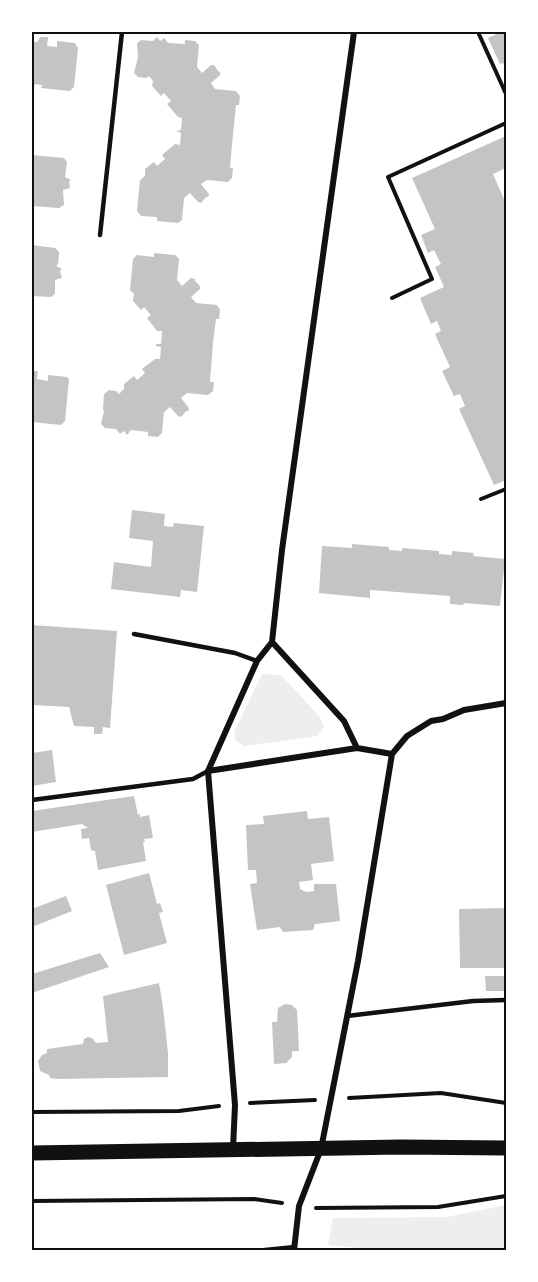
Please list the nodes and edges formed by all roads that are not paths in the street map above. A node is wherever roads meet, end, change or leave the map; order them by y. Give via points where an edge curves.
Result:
1 (122, 32) edge
2 (354, 32) edge
3 (100, 235) dead end
4 (134, 634) dead end
5 (272, 642) junction
6 (257, 661) junction
7 (507, 703) edge
8 (357, 748) junction
9 (392, 754) junction
10 (208, 771) junction
11 (32, 800) edge
12 (507, 1000) edge
13 (347, 1016) junction
14 (507, 1148) edge
15 (321, 1149) junction
16 (233, 1150) junction
17 (32, 1153) edge
18 (294, 1249) edge
19 (266, 1251) edge

1 - 3 lane
2 - 5 street
4 - 6 lane via 235,653
5 - 6 street
5 - 8 street via 344,721
6 - 10 street
7 - 9 street via 464,710 431,721 407,736
8 - 9 street
8 - 10 street
9 - 13 street
10 - 11 lane via 193,779
10 - 16 street via 235,1105
12 - 13 lane
13 - 15 street
14 - 15 main road
15 - 16 main road
15 - 18 street via 299,1206
16 - 17 main road
18 - 19 lane

